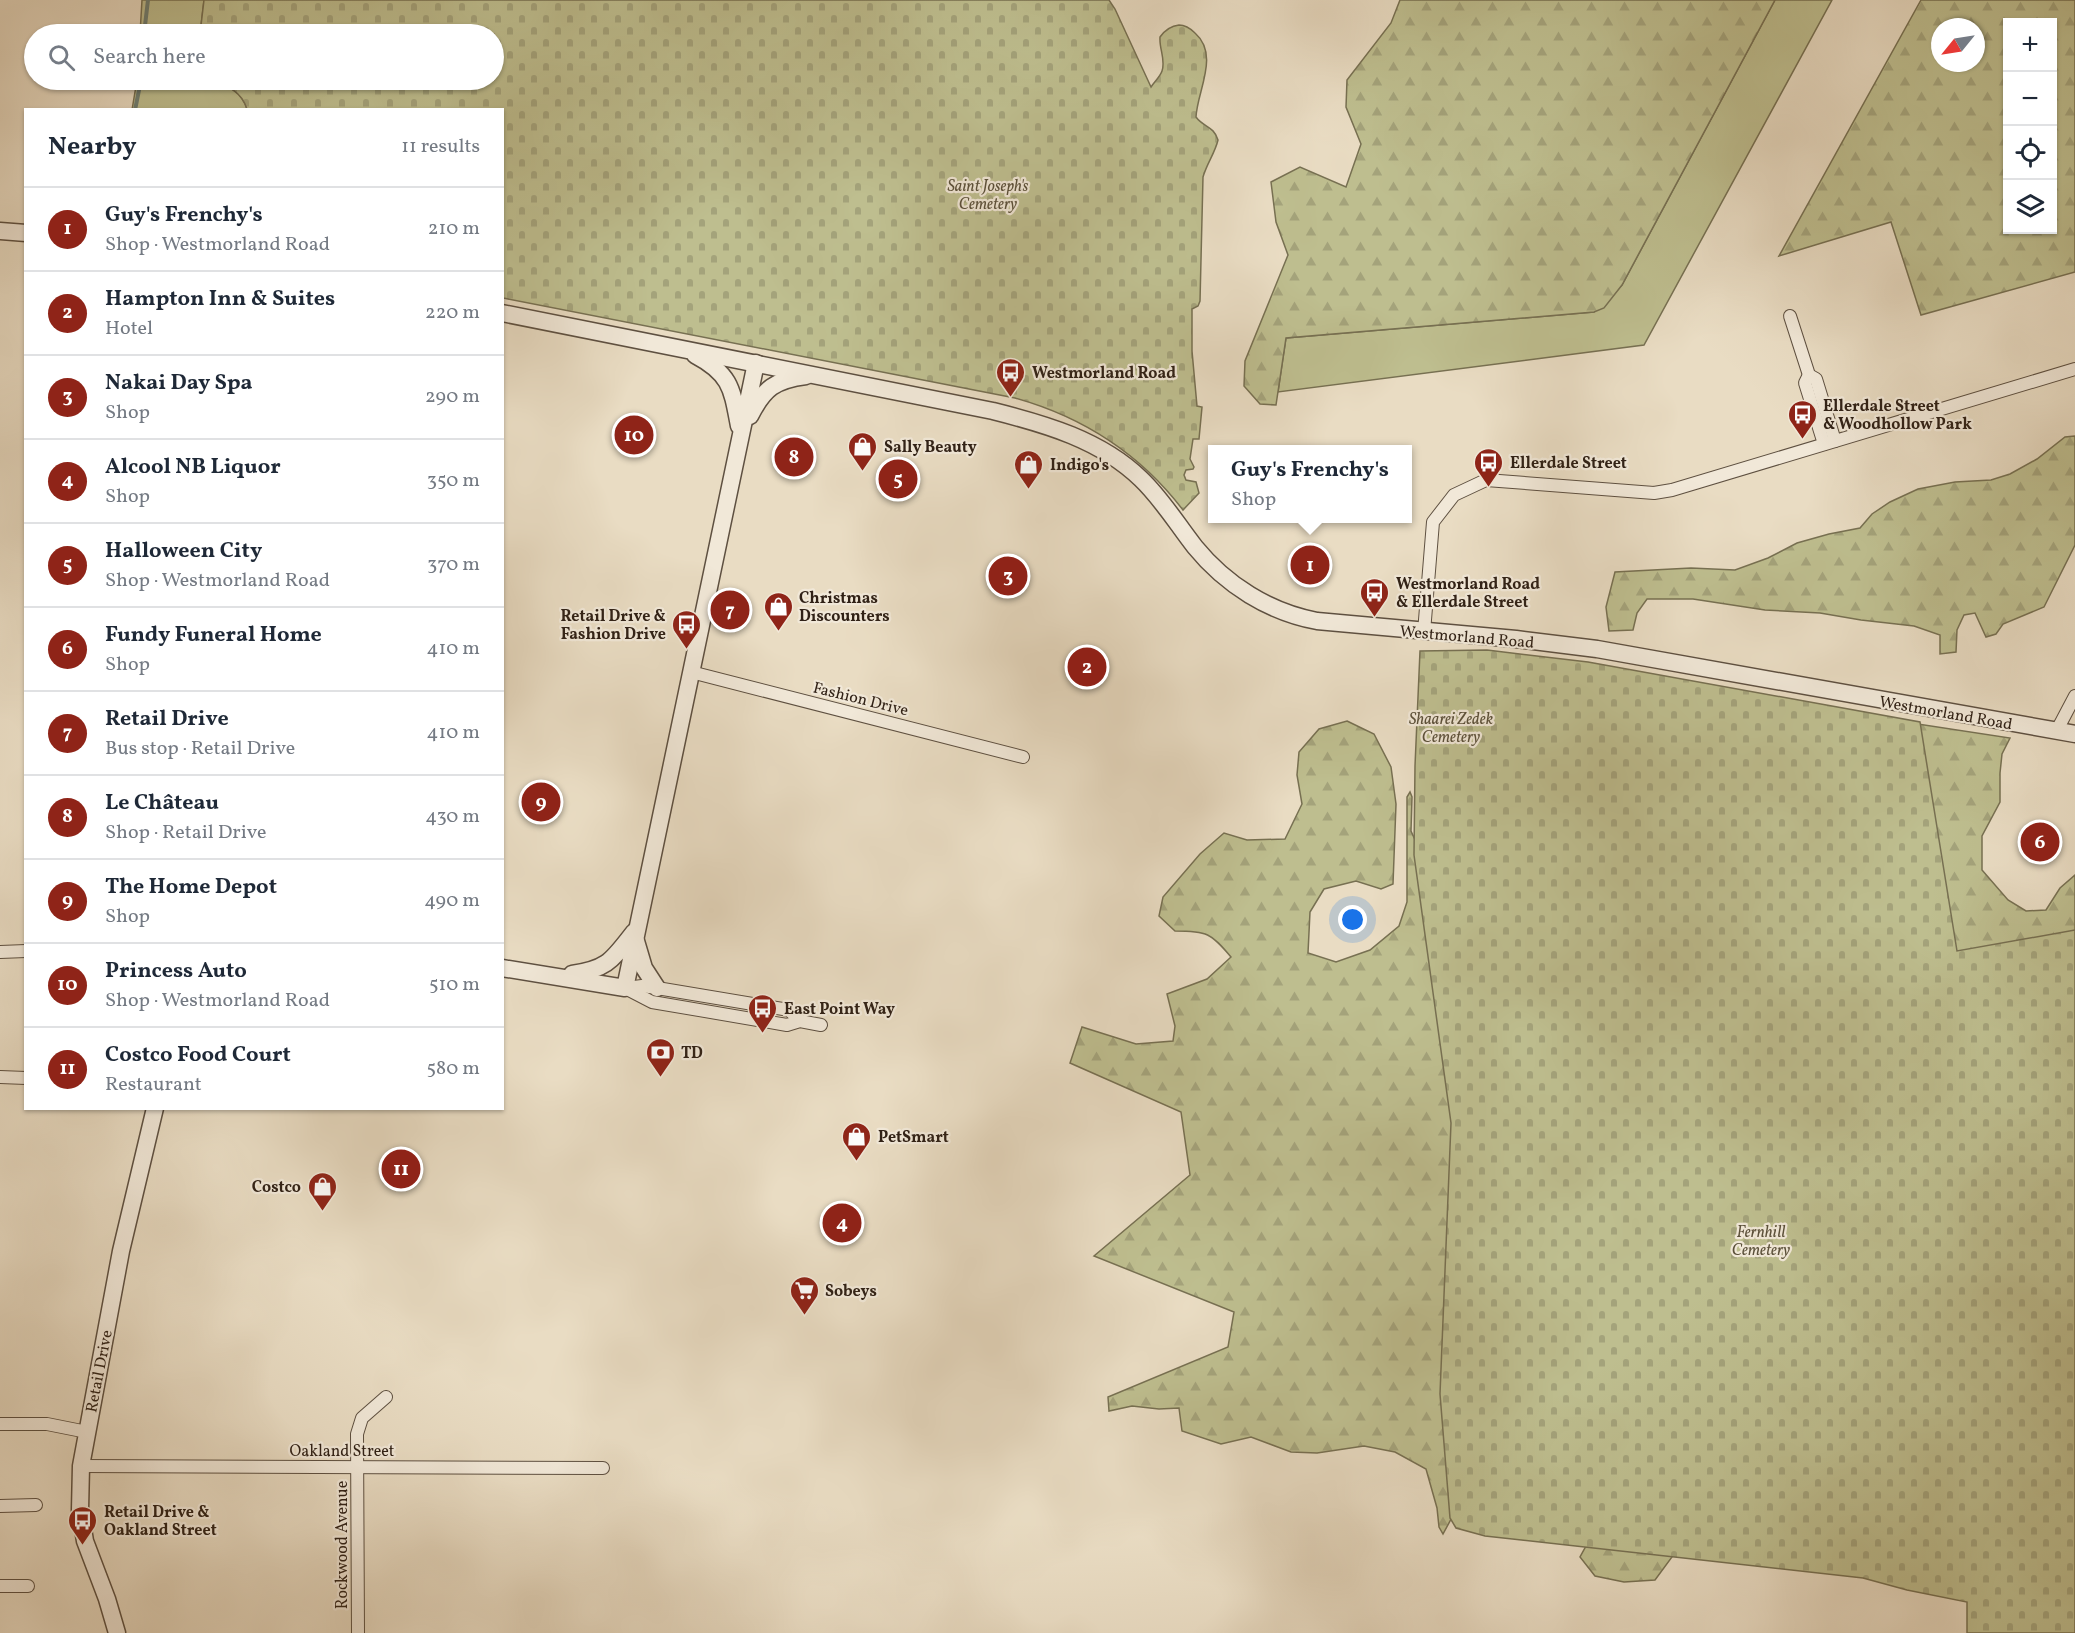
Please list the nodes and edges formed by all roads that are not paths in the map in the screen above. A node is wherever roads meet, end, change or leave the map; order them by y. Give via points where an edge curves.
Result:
1 (0, 231) edge
2 (24, 233) edge
3 (504, 313) edge
4 (1790, 316) dead end
5 (682, 348) junction
6 (756, 363) junction
7 (2075, 369) edge
8 (816, 375) junction
9 (741, 436) junction
10 (1830, 443) junction
11 (1424, 632) junction
12 (691, 672) junction
13 (2075, 696) edge
14 (2056, 732) junction
15 (2075, 734) edge
16 (1023, 757) dead end
17 (636, 928) junction
18 (0, 951) edge
19 (24, 951) edge
20 (504, 968) edge
21 (557, 976) junction
22 (625, 988) junction
23 (657, 988) junction
24 (800, 1021) junction
25 (821, 1025) dead end
26 (0, 1077) edge
27 (24, 1078) edge
28 (155, 1110) edge
29 (386, 1397) dead end
30 (0, 1424) edge
31 (87, 1432) junction
32 (81, 1466) junction
33 (357, 1467) junction
34 (603, 1468) dead end
35 (36, 1505) dead end
36 (0, 1506) edge
37 (0, 1586) edge
38 (28, 1586) dead end
39 (117, 1633) edge
40 (358, 1633) edge

1 - 2 street
3 - 5 street, Westmorland Road
4 - 10 street via 1809,375 1816,380
5 - 6 street, Westmorland Road
5 - 9 street via 708,362 728,382
6 - 8 street, Westmorland Road
6 - 9 street
7 - 10 street
8 - 9 street via 781,381 768,388
8 - 11 street, Westmorland Road via 1027,419 1096,446 1141,478 1196,548 1252,598 1281,612 1317,621
9 - 12 street
10 - 11 street via 1654,493 1486,480 1454,495 1433,522
11 - 14 street, Westmorland Road via 1597,649
12 - 16 street, Fashion Drive
12 - 17 street
13 - 14 street
14 - 15 street, Westmorland Road
17 - 21 street via 609,963 593,971
17 - 22 street
17 - 23 street via 636,947
18 - 19 street
20 - 21 street
21 - 22 street
22 - 23 street
22 - 24 street via 652,1002 787,1025
23 - 24 street via 789,1010
24 - 25 street
26 - 27 street
28 - 31 street, Retail Drive via 121,1251
29 - 33 street, Rockwood Avenue via 360,1423
30 - 31 street via 47,1424
31 - 32 street, Retail Drive
32 - 33 street, Oakland Street
32 - 39 street, Retail Drive via 80,1510 85,1540
33 - 34 street, Oakland Street
33 - 40 street, Rockwood Avenue
35 - 36 street
37 - 38 street

